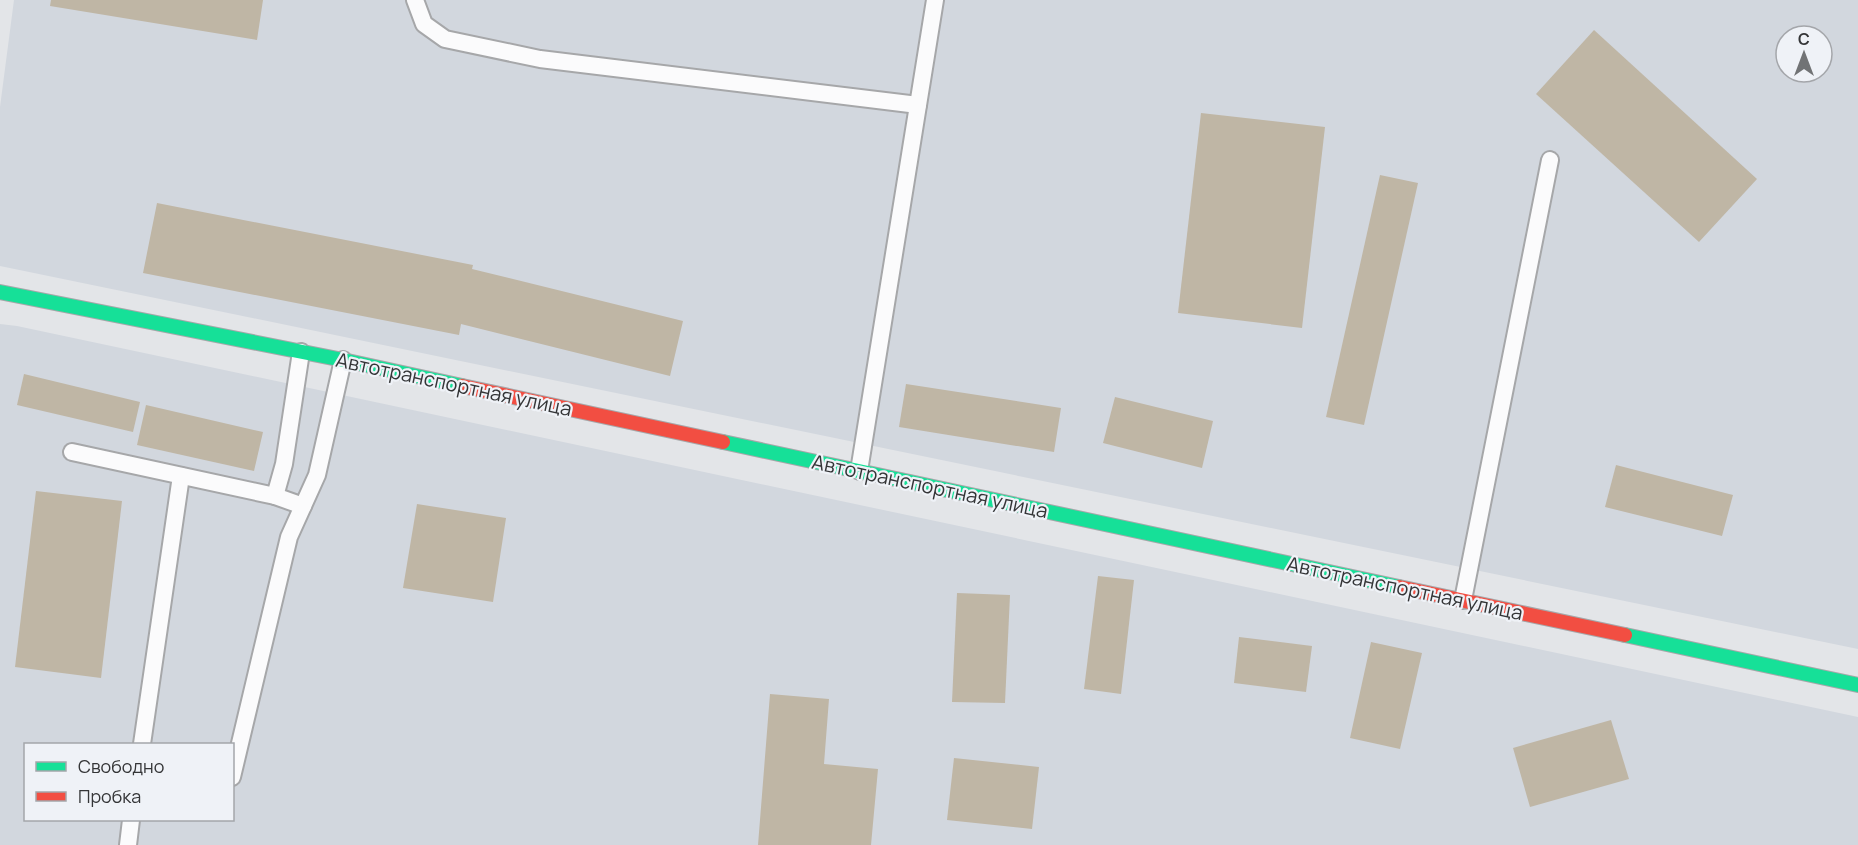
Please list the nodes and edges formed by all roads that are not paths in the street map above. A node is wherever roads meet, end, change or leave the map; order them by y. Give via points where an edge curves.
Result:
1 (415, 0) edge
2 (935, 0) edge
3 (918, 105) junction
4 (1550, 160) dead end
5 (0, 292) edge
6 (301, 352) junction
7 (343, 360) junction
8 (72, 452) dead end
9 (859, 471) junction
10 (181, 476) junction
11 (275, 496) junction
12 (303, 507) junction
13 (1463, 600) junction
14 (1858, 685) edge
15 (142, 743) edge
16 (234, 769) edge
17 (132, 821) edge
18 (128, 845) edge

1 - 3 lane via 424,24 445,39 499,52
2 - 3 lane
3 - 9 lane
4 - 13 lane
5 - 6 street, Автотранспортная улица
6 - 7 street, Автотранспортная улица
6 - 11 lane via 284,464
7 - 9 street, Автотранспортная улица
7 - 12 lane via 316,475
8 - 10 lane
9 - 13 street, Автотранспортная улица
10 - 11 lane
10 - 15 lane
11 - 12 lane
12 - 16 lane via 289,537
13 - 14 street, Автотранспортная улица
17 - 18 lane

